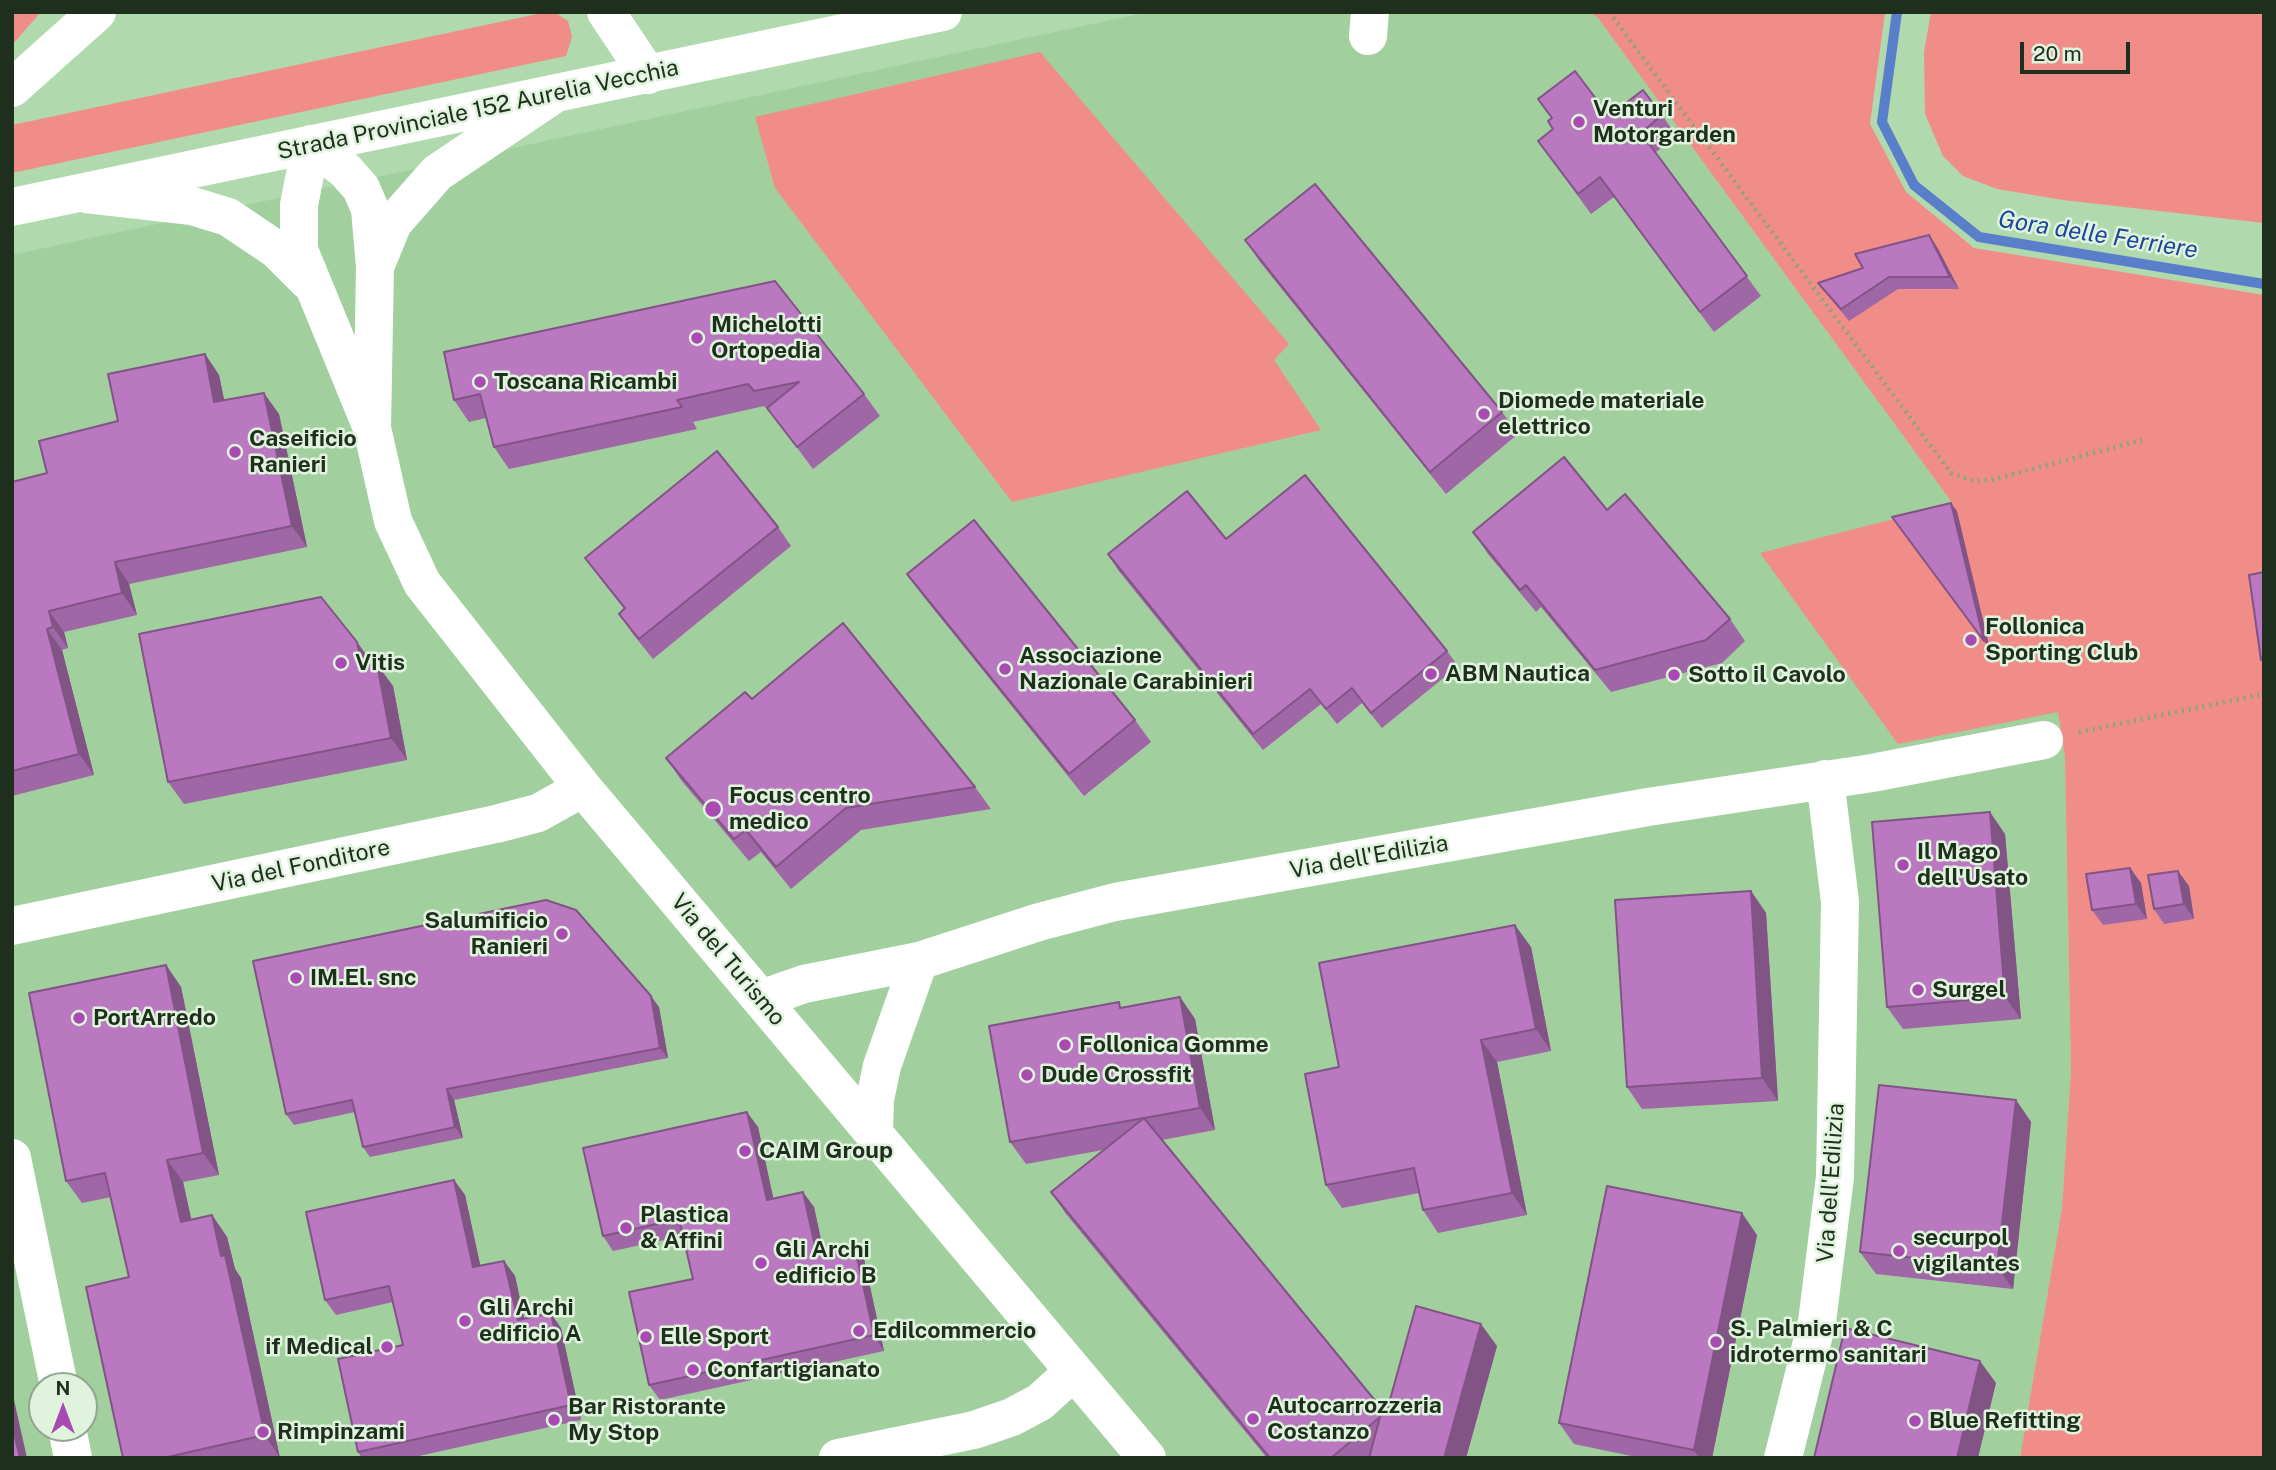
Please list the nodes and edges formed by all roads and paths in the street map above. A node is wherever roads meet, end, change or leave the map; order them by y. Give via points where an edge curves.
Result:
1 (97, 12) edge
2 (606, 12) edge
3 (943, 12) edge
4 (1609, 12) edge
5 (648, 75) junction
6 (12, 88) edge
7 (556, 93) junction
8 (312, 144) junction
9 (77, 193) junction
10 (12, 207) edge
11 (375, 267) junction
12 (309, 282) junction
13 (372, 428) junction
14 (2142, 440) dead end
15 (2264, 694) edge
16 (2044, 740) joint
17 (1825, 779) junction
18 (583, 789) junction
19 (12, 926) edge
20 (919, 961) junction
21 (761, 999) junction
22 (874, 1130) junction
23 (12, 1158) edge
24 (56, 1372) edge
25 (1073, 1372) junction
26 (838, 1458) edge
27 (1147, 1458) edge
28 (1783, 1458) edge

1 - 6 street
2 - 5 street
3 - 5 street, Strada Provinciale 152 Aurelia Vecchia
4 - 14 path via 1951,473 1974,481 1991,480
5 - 7 street, Strada Provinciale 152 Aurelia Vecchia
7 - 8 street, Strada Provinciale 152 Aurelia Vecchia
7 - 11 street, Via del Turismo via 437,173 393,223
8 - 9 street, Strada Provinciale 152 Aurelia Vecchia
8 - 11 street, Via del Turismo via 361,188 370,209
8 - 12 street, Via del Turismo via 298,229
9 - 10 street, Strada Provinciale 152 Aurelia Vecchia
9 - 12 street, Via del Turismo via 192,206 228,217 277,250
11 - 13 street, Via del Turismo
12 - 13 street, Via del Turismo
13 - 18 street, Via del Turismo via 393,521 422,583
15 - 16 path
16 - 17 street, Via dell'Edilizia via 1865,763
17 - 20 street, Via dell'Edilizia via 1115,902
17 - 28 street, Via dell'Edilizia via 1840,902 1835,1177 1817,1322
18 - 19 street, Via del Fonditore via 538,813 496,824
18 - 21 street, Via del Turismo
20 - 21 street, Via dell'Edilizia via 804,984
20 - 22 street via 882,1066
21 - 22 street, Via del Turismo
22 - 25 street, Via del Turismo
23 - 24 street
25 - 26 street via 1040,1402 1012,1418
25 - 27 street, Via del Turismo

